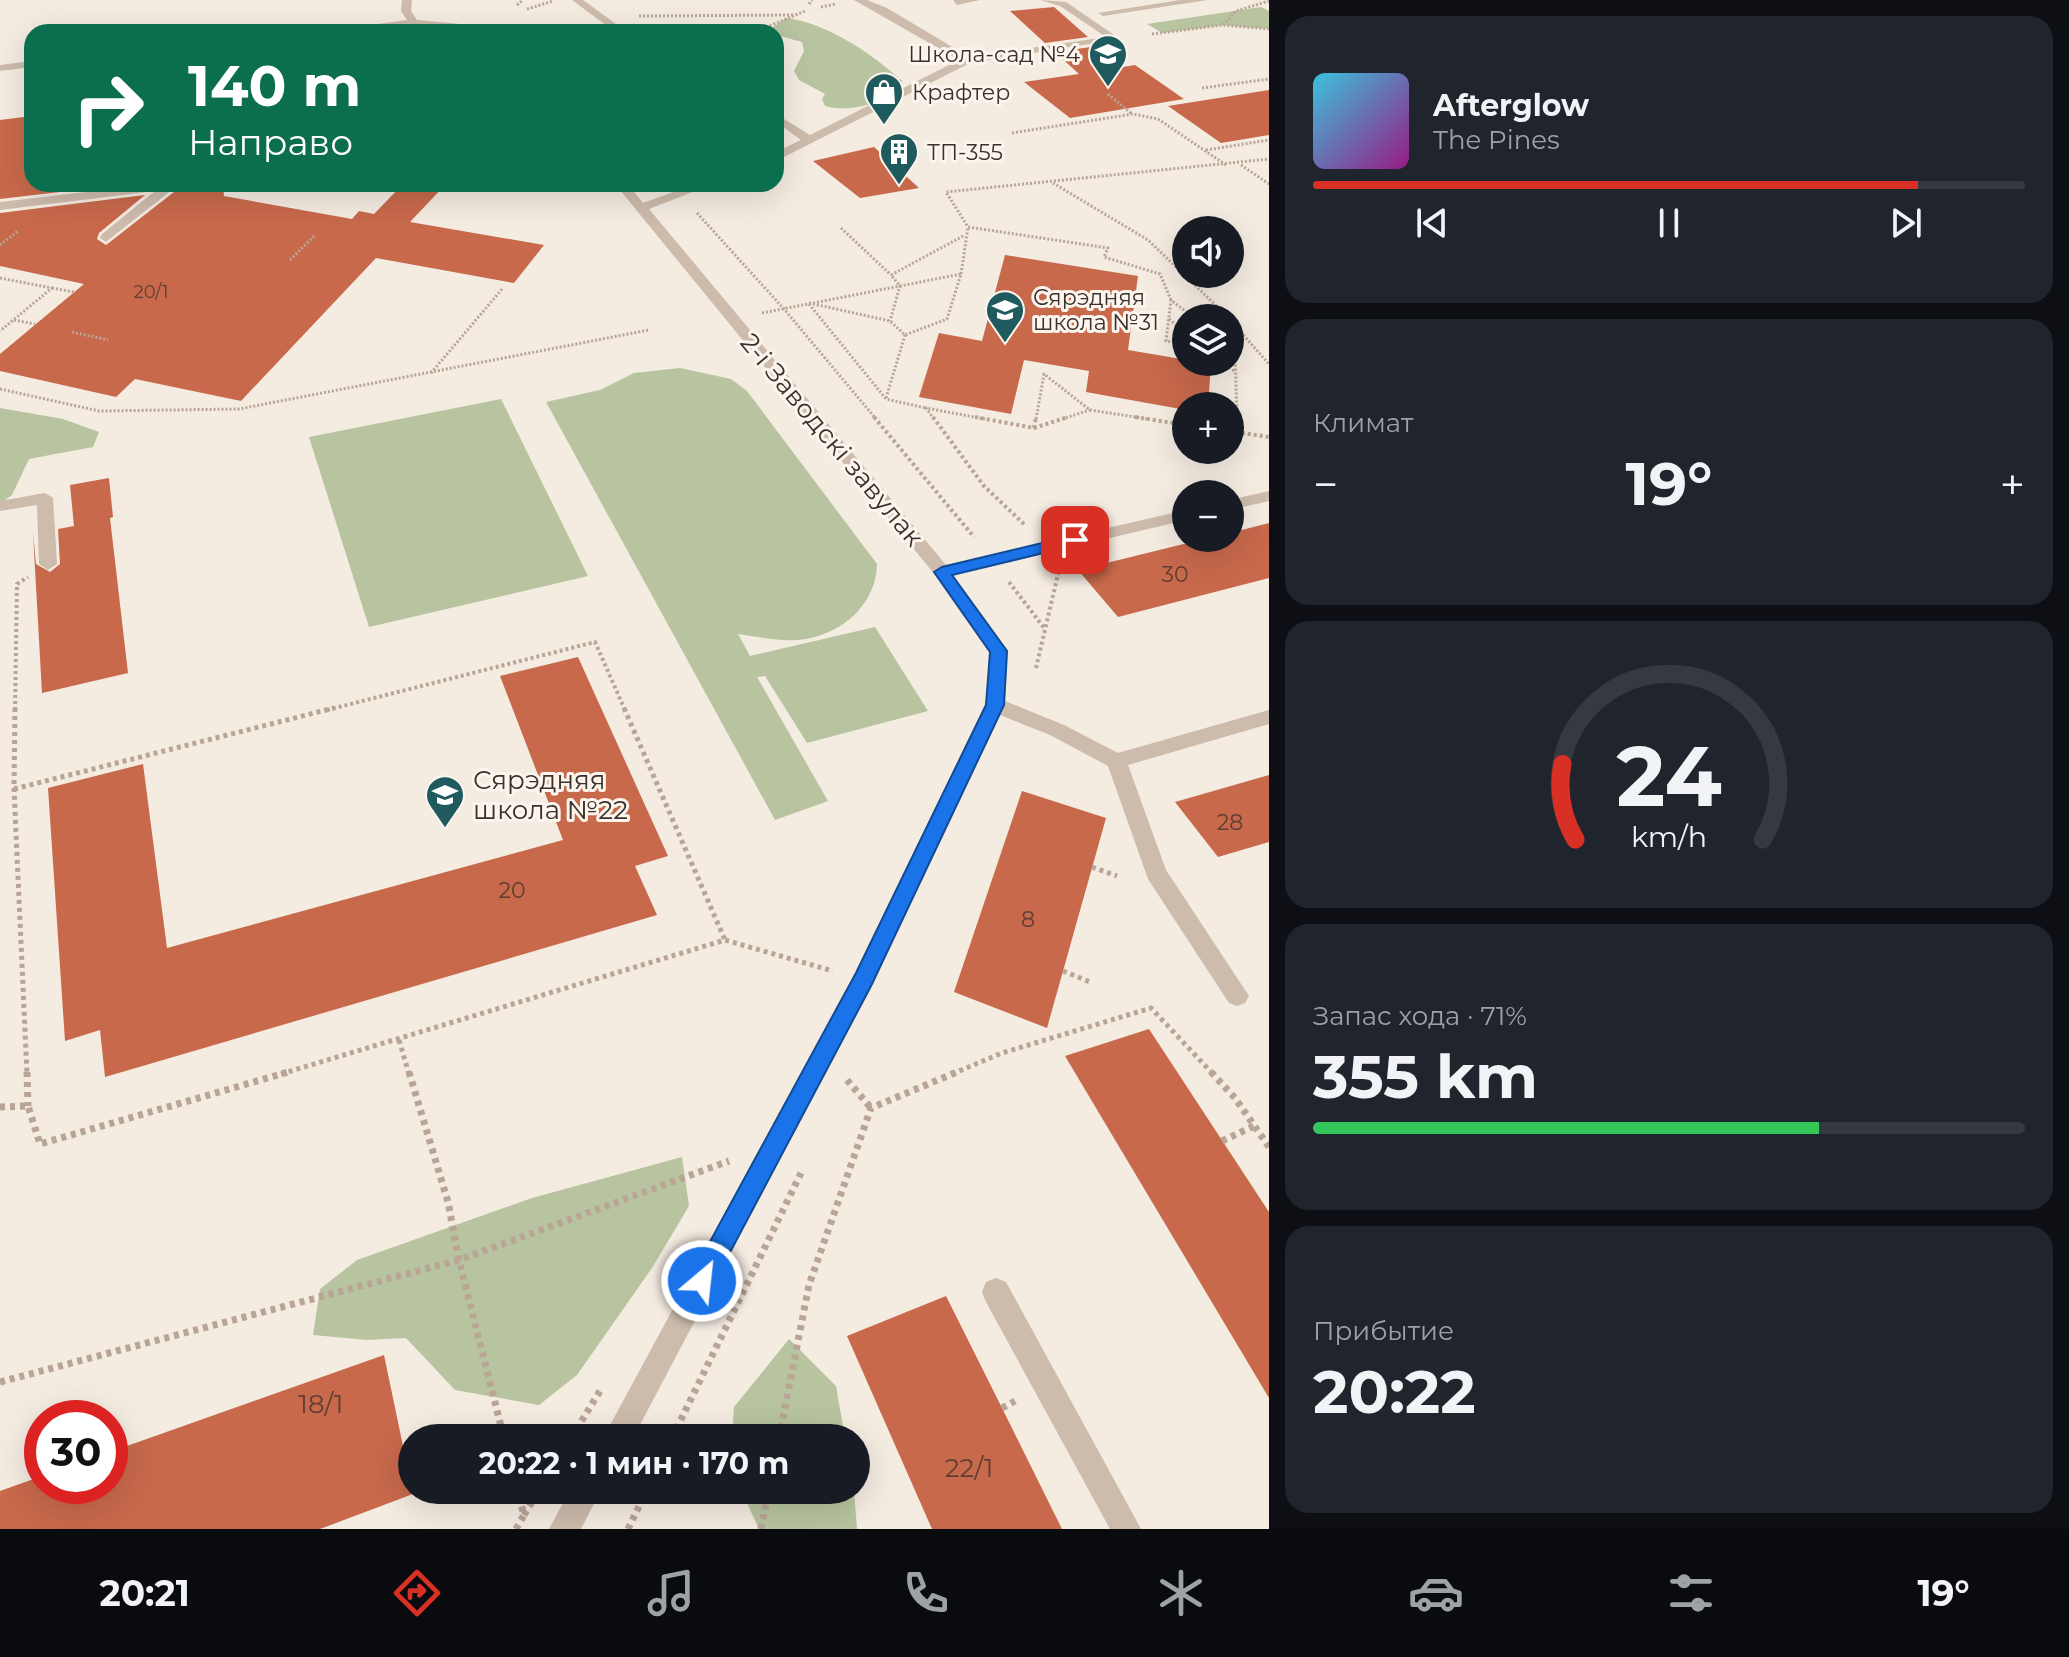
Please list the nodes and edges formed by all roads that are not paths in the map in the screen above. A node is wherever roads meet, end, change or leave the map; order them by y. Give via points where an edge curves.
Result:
1 (407, 0) edge
2 (576, 0) edge
3 (859, 0) edge
4 (975, 0) edge
5 (1045, 0) edge
6 (1203, 0) edge
7 (957, 2) dead end
8 (1103, 13) dead end
9 (414, 22) junction
10 (396, 24) edge
11 (449, 24) edge
12 (610, 24) edge
13 (967, 60) junction
14 (24, 65) edge
15 (0, 68) edge
16 (784, 123) edge
17 (810, 141) junction
18 (784, 153) edge
19 (118, 192) edge
20 (162, 192) edge
21 (628, 192) edge
22 (685, 192) edge
23 (0, 206) edge
24 (641, 208) junction
25 (106, 238) dead end
26 (1269, 496) edge
27 (1244, 502) edge
28 (0, 506) edge
29 (1172, 518) edge
30 (48, 564) road end
31 (942, 572) junction
32 (995, 705) junction
33 (1269, 717) edge
34 (1116, 761) junction
35 (1237, 996) dead end
36 (996, 1292) dead end
37 (625, 1424) edge
38 (578, 1504) edge
39 (564, 1529) edge
40 (1126, 1529) edge

1 - 9 street via 406,11
2 - 12 street
3 - 13 street
4 - 7 street
5 - 13 street via 1063,4 1115,39
6 - 8 street
9 - 10 street
9 - 11 street
13 - 17 street
14 - 15 street
16 - 17 street
17 - 18 street
19 - 23 street
20 - 25 street
21 - 24 street, 2-і Заводскі завулак
22 - 24 street
24 - 31 street, 2-і Заводскі завулак
26 - 27 street
28 - 30 street via 45,498
29 - 31 street
31 - 32 street, 2-і Заводскі завулак via 999,651
32 - 34 street
32 - 37 street, 2-і Заводскі завулак via 863,980
33 - 34 street
34 - 35 street via 1156,873
36 - 40 street
38 - 39 street

